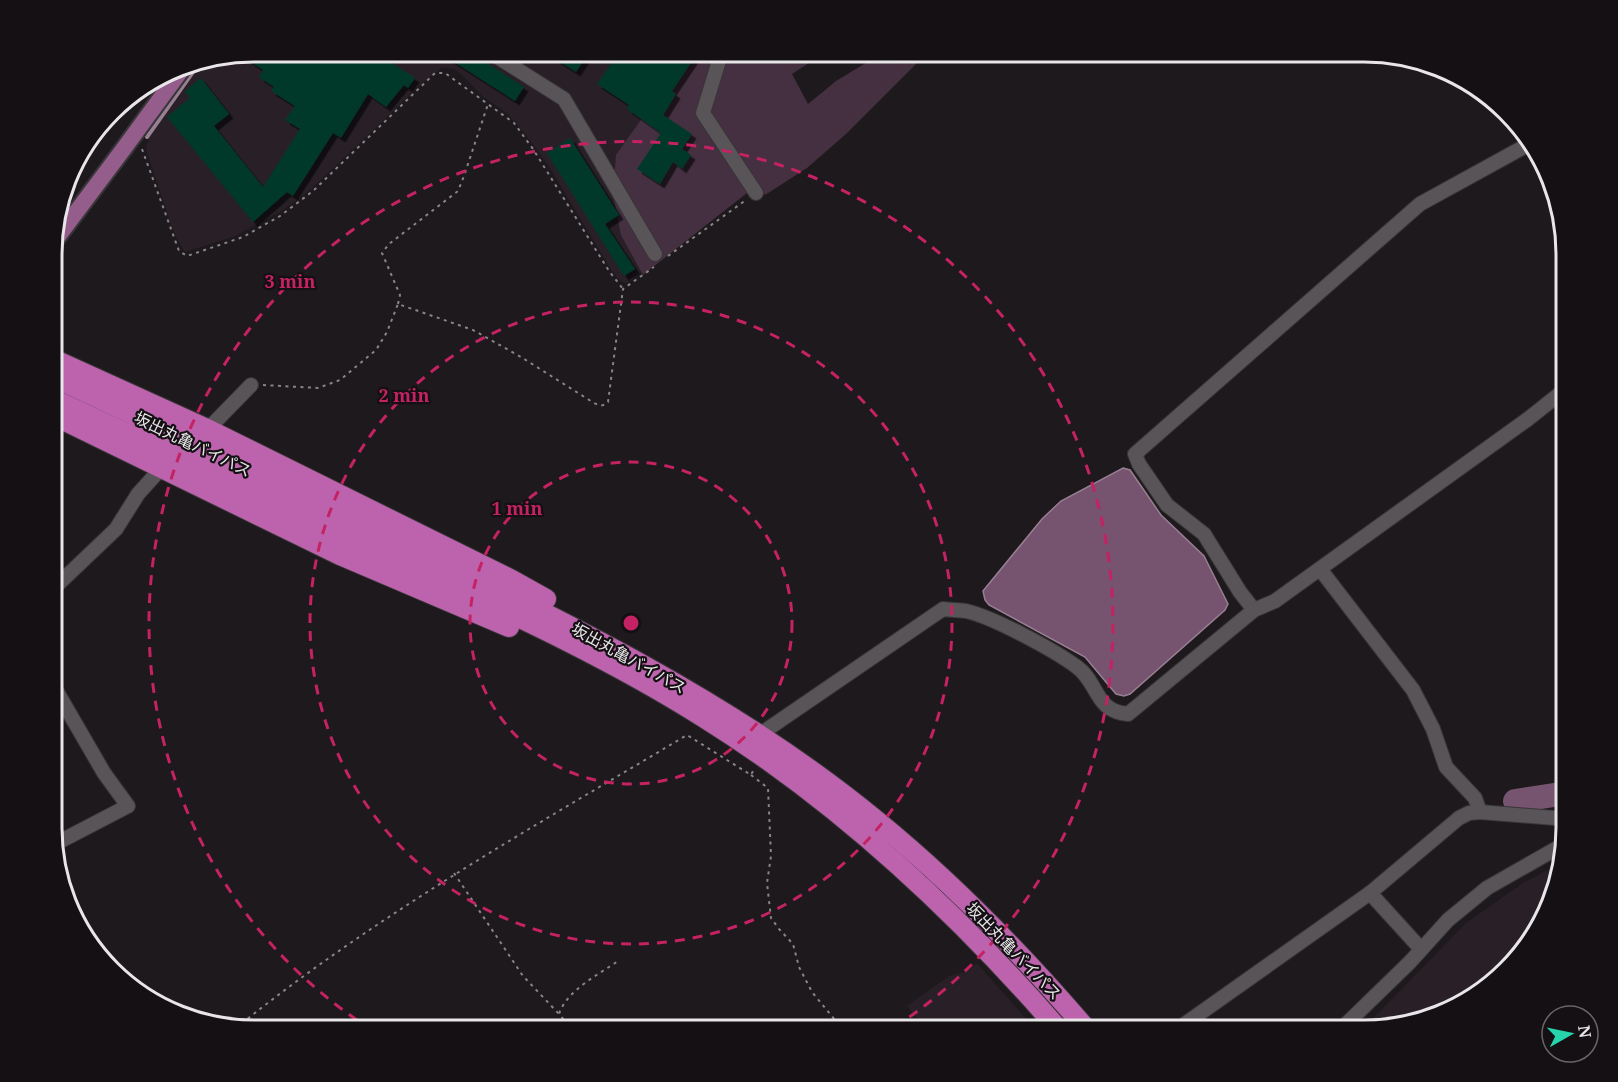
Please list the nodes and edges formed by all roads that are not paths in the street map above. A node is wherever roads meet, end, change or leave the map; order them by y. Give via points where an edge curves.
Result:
1 (505, 62) edge
2 (717, 62) edge
3 (175, 79) edge
4 (1524, 147) edge
5 (756, 193) road end
6 (63, 230) edge
7 (655, 254) dead end
8 (61, 363) edge
9 (61, 381) edge
10 (251, 385) road end
11 (1556, 397) edge
12 (61, 403) edge
13 (61, 419) edge
14 (203, 430) junction
15 (162, 466) junction
16 (1320, 568) junction
17 (61, 581) edge
18 (1254, 610) junction
19 (639, 680) junction
20 (61, 699) edge
21 (711, 703) junction
22 (759, 735) junction
23 (1480, 812) junction
24 (1556, 818) edge
25 (62, 840) edge
26 (1555, 849) edge
27 (1370, 893) junction
28 (1422, 949) junction
29 (1050, 1020) edge
30 (1078, 1020) edge
31 (1191, 1020) edge
32 (1350, 1020) edge

1 - 7 street via 564,99
2 - 5 street via 703,113
3 - 6 main road
4 - 18 street via 1420,204 1135,454 1167,505 1204,534
8 - 14 highway
9 - 21 highway, 坂出丸亀バイパス via 529,604
10 - 14 street
11 - 16 street
12 - 19 highway, 坂出丸亀バイパス via 522,619
13 - 15 highway
14 - 21 highway via 512,580 632,649
15 - 17 street via 116,529
15 - 19 highway via 340,555
16 - 18 street via 1275,601
16 - 23 street via 1413,690 1433,729 1446,767 1475,798
18 - 22 street via 1128,714 1107,708 1079,668 1045,648 978,614 943,609
19 - 29 highway, 坂出丸亀バイパス via 762,757 871,840 989,953
20 - 25 street via 104,773 129,806
21 - 22 highway, 坂出丸亀バイパス
22 - 30 highway, 坂出丸亀バイパス via 874,819 935,870 1006,939
23 - 24 street
23 - 27 street via 1459,818
26 - 28 street via 1487,888 1448,920
27 - 28 street
27 - 31 street
28 - 32 street

